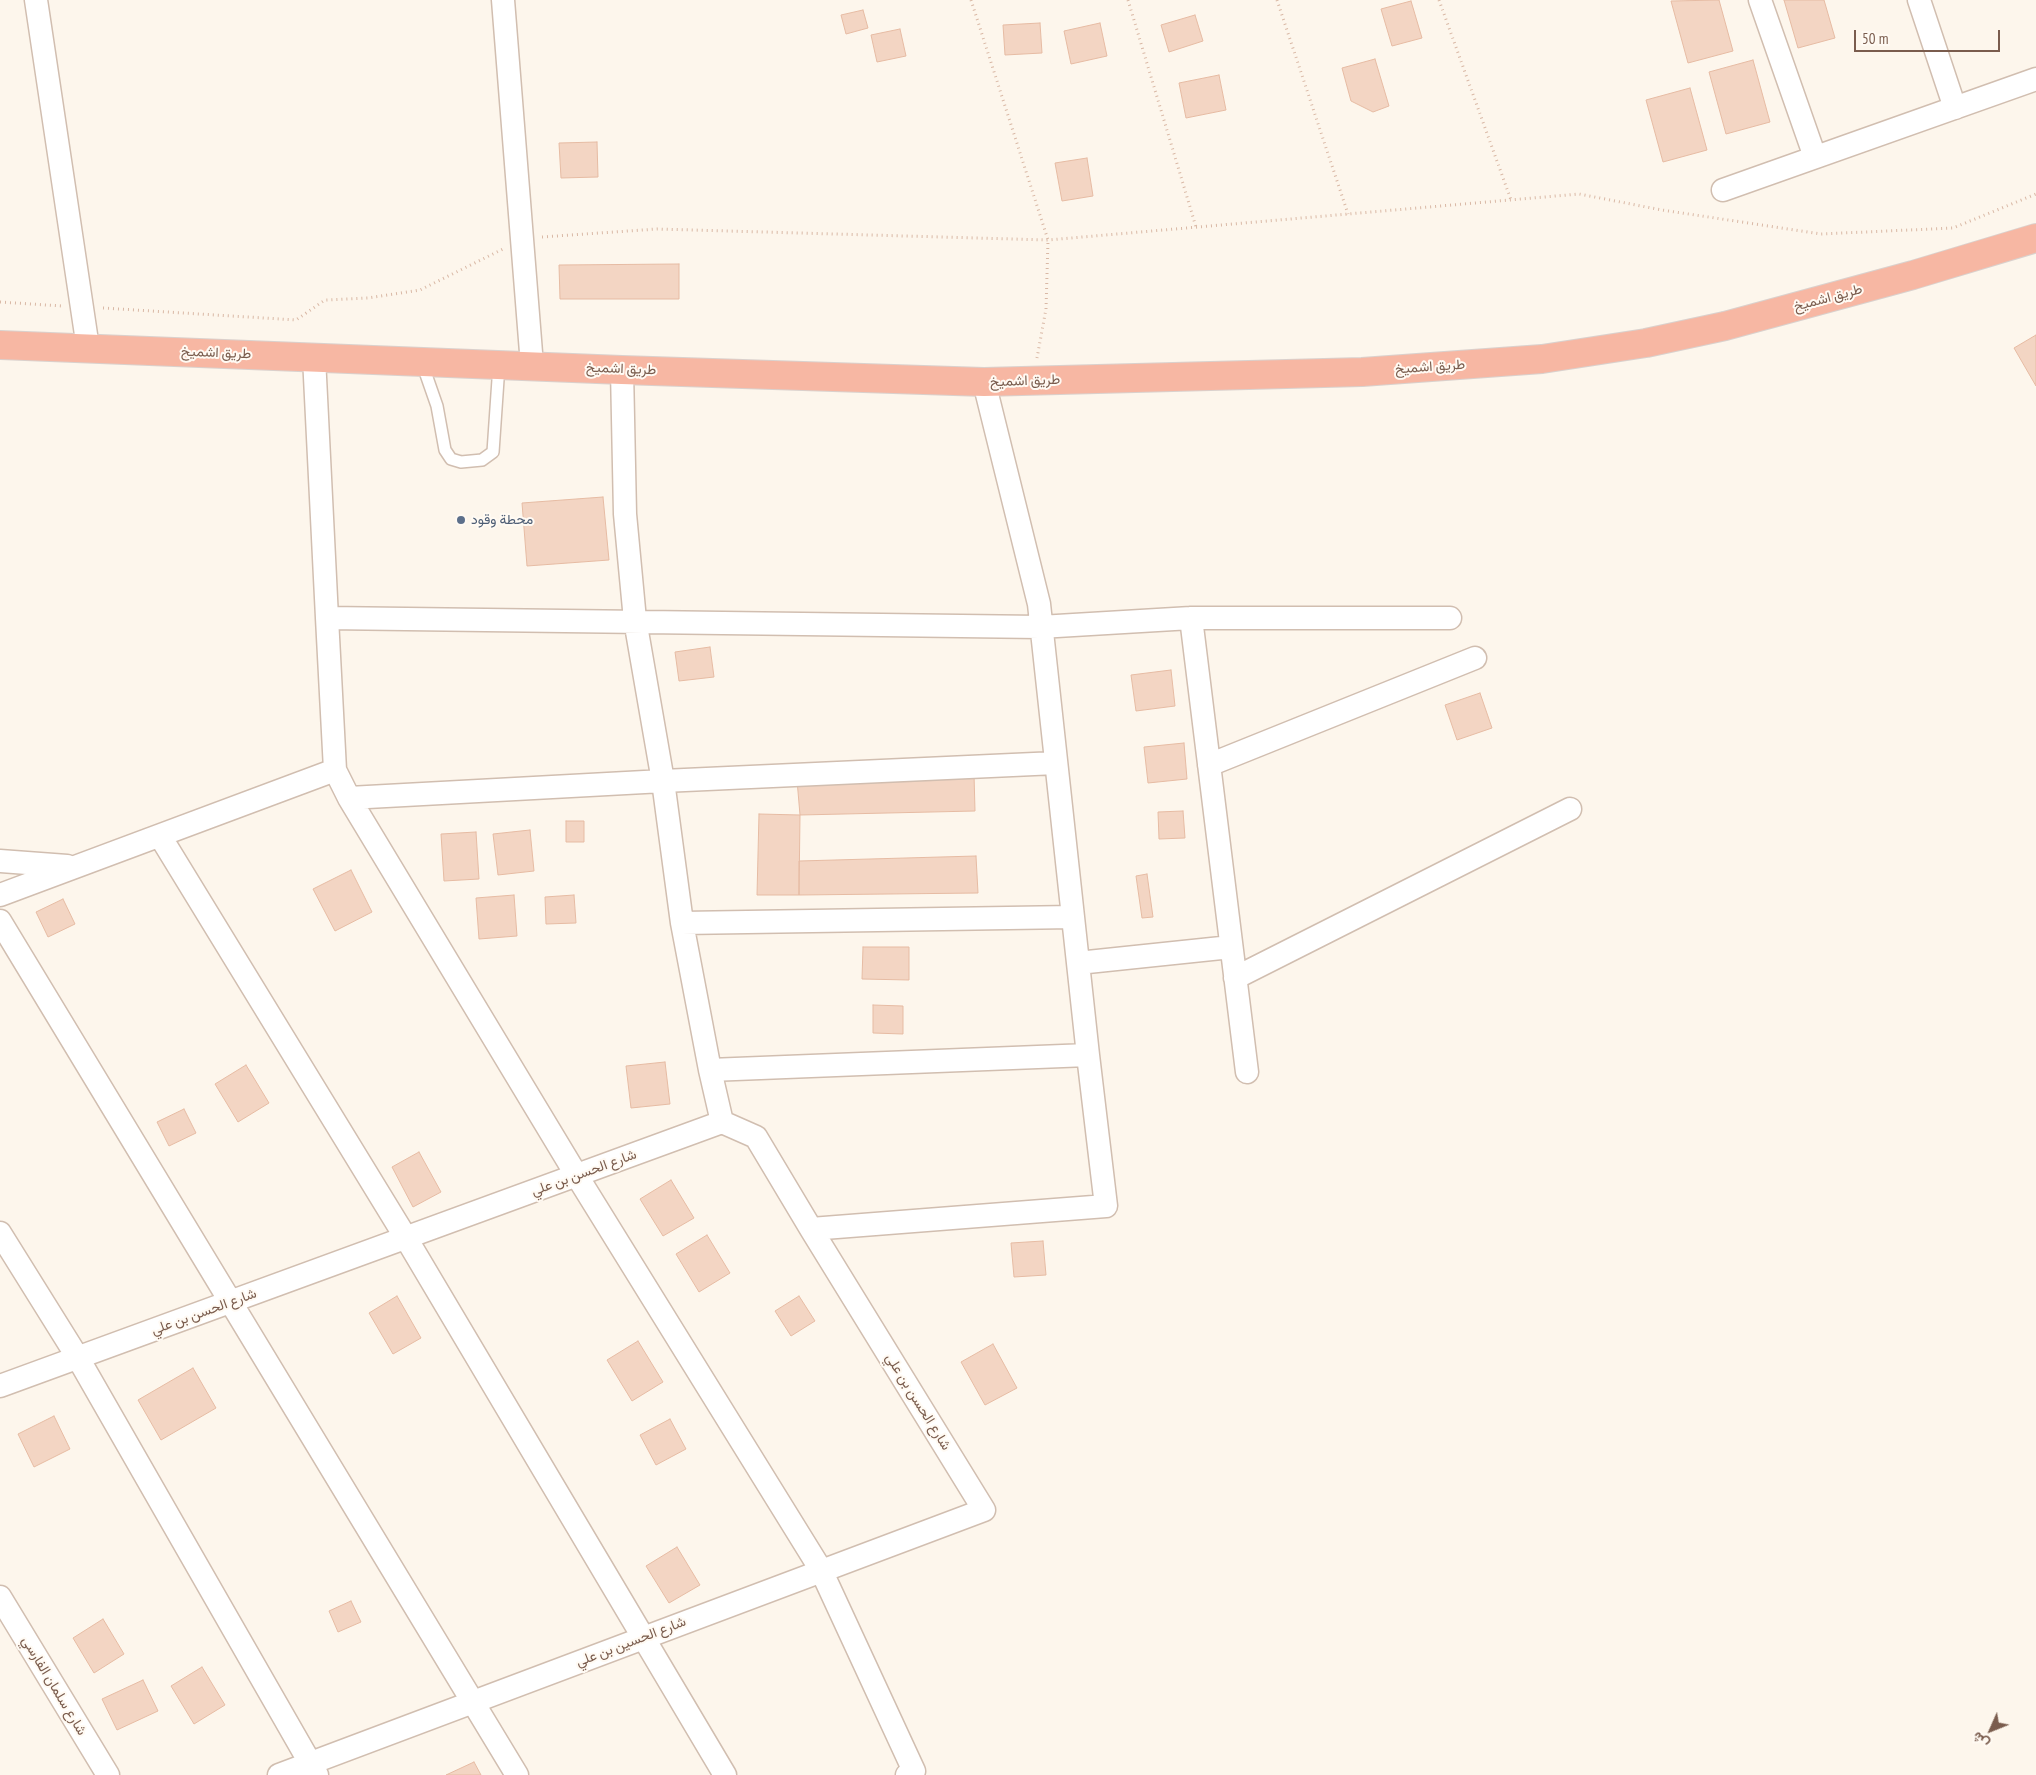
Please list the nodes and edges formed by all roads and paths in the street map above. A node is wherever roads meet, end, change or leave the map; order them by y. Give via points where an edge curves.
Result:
1 (36, 0) edge
2 (503, 0) edge
3 (971, 0) edge
4 (1128, 0) edge
5 (1277, 0) edge
6 (1439, 0) edge
7 (1760, 0) edge
8 (1919, 0) edge
9 (2036, 79) edge
10 (1954, 108) junction
11 (1815, 157) junction
12 (1723, 190) dead end
13 (2036, 194) edge
14 (1510, 200) junction
15 (1348, 214) junction
16 (1196, 227) junction
17 (2036, 238) edge
18 (522, 239) junction
19 (1048, 240) junction
20 (0, 302) edge
21 (82, 307) junction
22 (0, 345) edge
23 (88, 348) junction
24 (314, 357) junction
25 (422, 362) junction
26 (499, 364) junction
27 (532, 365) junction
28 (622, 370) junction
29 (1033, 380) junction
30 (984, 382) junction
31 (327, 618) junction
32 (1191, 618) junction
33 (1450, 618) dead end
34 (635, 620) junction
35 (1040, 627) junction
36 (1476, 658) dead end
37 (1056, 763) junction
38 (1209, 765) junction
39 (335, 770) junction
40 (663, 781) junction
41 (349, 798) junction
42 (1570, 808) dead end
43 (160, 836) junction
44 (0, 861) edge
45 (73, 866) junction
46 (0, 895) edge
47 (1073, 917) junction
48 (0, 921) edge
49 (682, 923) junction
50 (1231, 947) junction
51 (1078, 963) junction
52 (1235, 978) junction
53 (1088, 1055) junction
54 (710, 1070) junction
55 (1247, 1072) dead end
56 (722, 1122) junction
57 (577, 1176) junction
58 (811, 1229) junction
59 (0, 1233) edge
60 (406, 1238) junction
61 (232, 1302) junction
62 (78, 1358) junction
63 (0, 1386) edge
64 (984, 1510) joint
65 (821, 1570) junction
66 (0, 1597) edge
67 (644, 1637) junction
68 (473, 1702) junction
69 (314, 1769) edge
70 (108, 1775) edge
71 (279, 1775) edge
72 (517, 1775) edge
73 (725, 1775) edge
74 (907, 1775) edge

1 - 21 street
2 - 18 street
3 - 19 path
4 - 16 path
5 - 15 path
6 - 14 path
7 - 11 street
8 - 10 street
9 - 10 street
10 - 11 street
11 - 12 street
13 - 14 path via 1953,228 1821,234 1579,194
14 - 15 path
15 - 16 path
16 - 19 path
17 - 29 highway, طريق اشميخ via 1725,326 1646,343 1542,359 1362,372
18 - 19 path via 657,229
18 - 21 path via 420,290 368,298 325,300 296,320
18 - 27 street
19 - 29 path via 1046,309
20 - 21 path
21 - 23 street
22 - 23 highway, طريق اشميخ
23 - 24 highway, طريق اشميخ
24 - 25 highway, طريق اشميخ
24 - 31 street
25 - 26 highway, طريق اشميخ
25 - 26 lane via 437,406 445,450 451,459 461,462 482,460 493,452
26 - 27 highway, طريق اشميخ
27 - 28 highway, طريق اشميخ
28 - 30 highway, طريق اشميخ
28 - 34 street via 625,514
29 - 30 highway, طريق اشميخ
30 - 35 street via 1036,588
31 - 34 street
31 - 39 street
32 - 33 street
32 - 35 street
32 - 38 street
34 - 35 street
34 - 40 street
35 - 37 street
36 - 38 street
37 - 40 street
37 - 47 street
38 - 50 street
39 - 41 street
39 - 43 street
40 - 41 street
40 - 49 street
41 - 57 street
42 - 52 street
43 - 45 street
43 - 60 street
44 - 45 street
45 - 46 street
47 - 49 street
47 - 51 street
48 - 61 street
49 - 54 street
50 - 51 street
50 - 52 street
51 - 53 street
52 - 55 street
53 - 54 street
53 - 58 street via 1106,1206
54 - 56 street
56 - 57 street, شارع الحسن بن علي
56 - 58 street, شارع الحسن بن علي via 756,1137
57 - 60 street, شارع الحسن بن علي
57 - 65 street
58 - 64 street, شارع الحسن بن علي
59 - 62 street
60 - 61 street, شارع الحسن بن علي
60 - 67 street
61 - 62 street, شارع الحسن بن علي
61 - 68 street
62 - 63 street, شارع الحسن بن علي
62 - 69 street
64 - 65 street, شارع الحسين بن علي
65 - 67 street, شارع الحسين بن علي
65 - 74 street via 914,1771
66 - 70 street, شارع سلمان الفارسي
67 - 68 street, شارع الحسين بن علي
67 - 73 street
68 - 69 street, شارع الحسين بن علي
68 - 72 street
69 - 71 street, شارع الحسين بن علي

